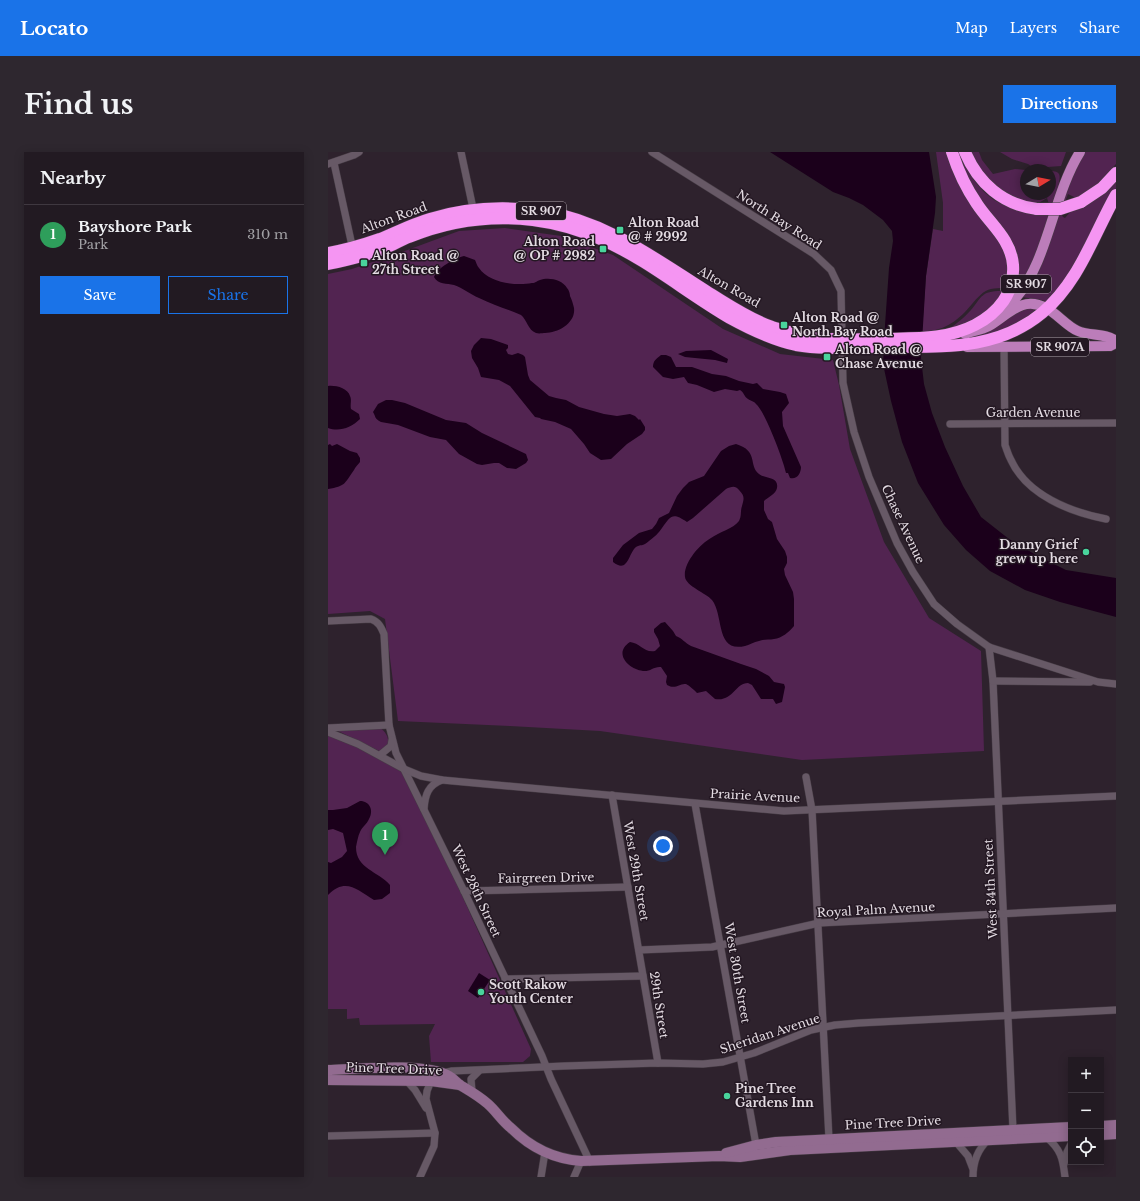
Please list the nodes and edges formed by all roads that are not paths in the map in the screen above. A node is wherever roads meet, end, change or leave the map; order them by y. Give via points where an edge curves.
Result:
1 (358, 152) edge
2 (461, 152) edge
3 (652, 152) edge
4 (952, 152) edge
5 (965, 152) edge
6 (1080, 152) edge
7 (331, 163) edge
8 (1116, 173) edge
9 (1116, 196) edge
10 (474, 214) junction
11 (328, 253) edge
12 (354, 253) junction
13 (328, 264) edge
14 (1047, 308) junction
15 (969, 333) junction
16 (1116, 342) edge
17 (842, 343) junction
18 (932, 343) junction
19 (955, 346) junction
20 (1004, 347) junction
21 (1116, 423) edge
22 (950, 424) dead end
23 (1004, 424) junction
24 (1106, 520) dead end
25 (328, 620) edge
26 (988, 646) junction
27 (993, 680) junction
28 (1098, 682) junction
29 (1116, 684) edge
30 (389, 725) junction
31 (328, 728) edge
32 (328, 732) edge
33 (392, 740) junction
34 (380, 755) junction
35 (404, 769) junction
36 (806, 777) dead end
37 (442, 780) junction
38 (612, 794) junction
39 (1116, 796) edge
40 (998, 801) junction
41 (695, 804) junction
42 (424, 809) junction
43 (812, 810) junction
44 (628, 887) junction
45 (464, 891) junction
46 (1116, 908) edge
47 (1003, 914) junction
48 (819, 923) junction
49 (721, 945) junction
50 (639, 950) junction
51 (643, 976) junction
52 (505, 979) junction
53 (1116, 1010) edge
54 (1008, 1016) junction
55 (823, 1027) junction
56 (741, 1058) junction
57 (658, 1063) junction
58 (546, 1067) junction
59 (328, 1070) edge
60 (479, 1071) junction
61 (444, 1074) junction
62 (328, 1080) edge
63 (407, 1081) junction
64 (431, 1081) junction
65 (460, 1085) junction
66 (472, 1091) junction
67 (431, 1115) junction
68 (1116, 1125) edge
69 (1104, 1126) edge
70 (1068, 1128) edge
71 (1013, 1130) junction
72 (435, 1133) junction
73 (1116, 1134) edge
74 (1104, 1135) edge
75 (328, 1136) edge
76 (1068, 1136) edge
77 (1046, 1137) junction
78 (829, 1139) junction
79 (988, 1140) junction
80 (956, 1142) junction
81 (756, 1145) junction
82 (1068, 1150) edge
83 (545, 1152) junction
84 (719, 1156) junction
85 (585, 1161) junction
86 (1064, 1164) junction
87 (973, 1169) junction
88 (420, 1177) edge
89 (541, 1177) edge
90 (574, 1177) edge
91 (973, 1177) edge
92 (1064, 1177) edge

1 - 7 street
2 - 10 street
3 - 17 street, North Bay Road via 814,254 831,270 841,291
4 - 18 highway via 972,197 1006,243 1012,258 1012,275 1006,299 993,314 970,328
5 - 8 highway, bridge via 974,171 989,188 1008,201 1037,209 1060,209 1081,202 1102,188
6 - 15 main road, SR 907 via 1066,179 1038,258 1024,285 1015,299 1002,311
7 - 12 street
9 - 14 highway, SR 907 via 1075,274
10 - 12 highway, Alton Road / SR 907 via 384,248
10 - 17 highway, Alton Road / SR 907 via 515,208 570,217 607,230 737,311 770,326
11 - 12 highway, Alton Road / SR 907
12 - 13 highway, Alton Road / SR 907
14 - 15 main road, Alton Road / SR 907A via 1034,303 1024,304 987,327
14 - 16 main road, Alton Road / SR 907A via 1078,331 1111,337
14 - 19 highway, SR 907 via 1030,322 1001,336
15 - 18 main road, Alton Road / SR 907
16 - 20 main road, Alton Road / SR 907A via 1110,346
17 - 18 highway, Alton Road / SR 907
17 - 26 street, Chase Avenue via 844,383 854,432 869,477 897,543 934,604
18 - 19 highway, Alton Road / SR 907
19 - 20 main road, Alton Road / SR 907A
20 - 23 street
21 - 23 street, Garden Avenue
22 - 23 street, Garden Avenue
23 - 24 street via 1005,445 1021,476 1036,490 1057,503 1085,515
25 - 30 street, West 28th Street via 367,618 379,624 384,634
26 - 27 street, West 34th Street
26 - 28 street, Chase Avenue
27 - 28 street, Chase Avenue
27 - 40 street, West 34th Street
28 - 29 street, Chase Avenue
30 - 31 street
30 - 33 street, West 28th Street
32 - 34 street, Prairie Avenue
33 - 34 street via 391,746
33 - 35 street, West 28th Street
34 - 35 street, Prairie Avenue
35 - 37 street, Prairie Avenue
35 - 42 street, West 28th Street
36 - 43 street
37 - 38 street, Prairie Avenue
37 - 42 street via 428,790
38 - 41 street, Prairie Avenue
38 - 44 street, West 29th Street
39 - 40 street, Prairie Avenue
40 - 43 street, Prairie Avenue
40 - 47 street, West 34th Street
41 - 43 street, Prairie Avenue via 784,811
41 - 49 street, West 30th Street
42 - 45 street, West 28th Street
43 - 48 street
44 - 45 street, Fairgreen Drive
44 - 50 street, West 29th Street
45 - 52 street, West 28th Street
46 - 47 street, Royal Palm Avenue
47 - 48 street, Royal Palm Avenue
47 - 54 street, West 34th Street
48 - 49 street, Royal Palm Avenue
48 - 55 street
49 - 50 street, Royal Palm Avenue
49 - 56 street, West 30th Street
50 - 51 street, 29th Street
51 - 52 street
51 - 57 street, 29th Street
52 - 58 street, West 28th Street
53 - 54 street, Sheridan Avenue
54 - 55 street, Sheridan Avenue
54 - 71 street, West 34th Street
55 - 56 street, Sheridan Avenue
55 - 78 street
56 - 57 street, Sheridan Avenue via 703,1064
56 - 81 street, West 30th Street
57 - 58 street, Sheridan Avenue
58 - 60 street, Sheridan Avenue
58 - 85 street, West 28th Street
59 - 61 main road, Pine Tree Drive via 410,1068
60 - 61 street, Sheridan Avenue via 451,1071
60 - 66 street via 471,1079
61 - 63 street, Sheridan Avenue
61 - 65 main road, Pine Tree Drive
62 - 63 main road, Pine Tree Drive
63 - 64 main road, Pine Tree Drive
63 - 67 street
64 - 65 main road, Pine Tree Drive
64 - 67 street via 426,1097
65 - 66 main road, Pine Tree Drive
66 - 83 main road, Pine Tree Drive via 521,1138
67 - 72 street
68 - 69 main road
70 - 71 main road, Pine Tree Drive
71 - 78 main road, Pine Tree Drive
72 - 75 street
72 - 88 street via 434,1146
73 - 74 main road
76 - 77 main road, Pine Tree Drive
77 - 79 main road, Pine Tree Drive
77 - 86 street via 1058,1149
78 - 81 main road, Pine Tree Drive
79 - 80 main road, Pine Tree Drive
79 - 87 street via 978,1152
80 - 84 main road, Pine Tree Drive
80 - 87 street via 968,1156
81 - 84 main road, Pine Tree Drive
82 - 86 street
83 - 85 main road, Pine Tree Drive
83 - 89 street
84 - 85 main road, Pine Tree Drive
85 - 90 street
86 - 92 street
87 - 91 street

